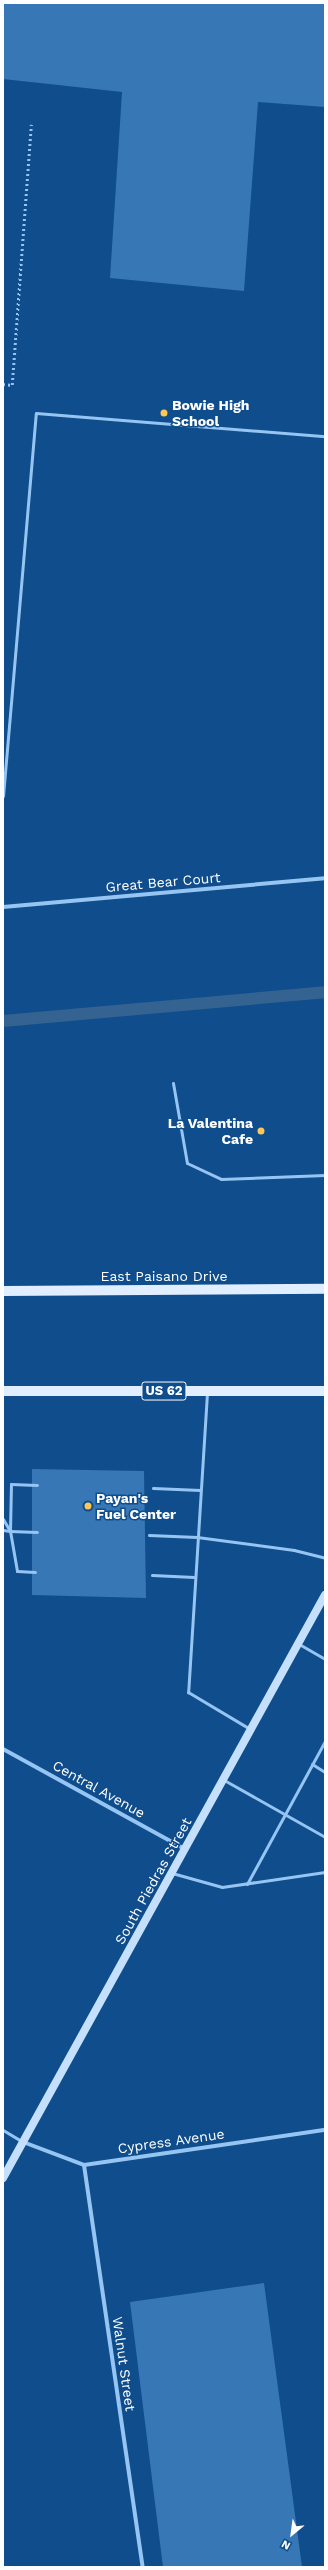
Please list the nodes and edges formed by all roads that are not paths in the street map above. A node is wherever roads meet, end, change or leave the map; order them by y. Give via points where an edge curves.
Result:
1 (325, 436) edge
2 (3, 796) edge
3 (325, 878) edge
4 (3, 907) edge
5 (173, 1083) dead end
6 (325, 1175) edge
7 (325, 1289) edge
8 (3, 1291) edge
9 (3, 1391) edge
10 (207, 1391) junction
11 (325, 1391) edge
12 (37, 1485) dead end
13 (152, 1488) dead end
14 (200, 1490) junction
15 (3, 1519) edge
16 (3, 1530) edge
17 (10, 1531) junction
18 (37, 1532) dead end
19 (149, 1535) dead end
20 (197, 1537) junction
21 (325, 1558) edge
22 (35, 1572) dead end
23 (152, 1576) dead end
24 (194, 1577) junction
25 (325, 1595) edge
26 (298, 1644) junction
27 (325, 1659) edge
28 (251, 1730) junction
29 (325, 1741) edge
30 (3, 1749) edge
31 (312, 1764) junction
32 (325, 1772) edge
33 (223, 1780) junction
34 (284, 1815) junction
35 (325, 1837) edge
36 (185, 1849) junction
37 (325, 1872) edge
38 (172, 1873) junction
39 (247, 1884) junction
40 (3, 2130) edge
41 (325, 2130) edge
42 (23, 2142) junction
43 (84, 2165) junction
44 (3, 2178) edge
45 (143, 2567) edge

1 - 2 lane via 36,413
3 - 4 street, Great Bear Court
5 - 6 lane via 186,1163 220,1179
7 - 8 main road, East Paisano Drive
9 - 10 main road, US 62
10 - 11 main road, US 62
10 - 14 lane
12 - 17 lane via 11,1484
13 - 14 lane
14 - 20 lane
15 - 17 lane
16 - 17 lane
17 - 18 lane
17 - 22 lane via 17,1571
19 - 20 lane
20 - 21 lane via 294,1550
20 - 24 lane
23 - 24 lane
24 - 28 lane via 188,1692
25 - 26 main road, South Piedras Street
26 - 27 lane
26 - 28 main road, South Piedras Street
28 - 33 main road, South Piedras Street
29 - 31 lane
30 - 36 street, Central Avenue
31 - 32 lane
31 - 34 lane
33 - 34 lane
33 - 36 main road, South Piedras Street
34 - 35 lane
34 - 39 lane
36 - 38 main road, South Piedras Street
37 - 39 lane
38 - 39 lane via 222,1887
38 - 42 main road, South Piedras Street
40 - 42 lane
41 - 43 street, Cypress Avenue
42 - 43 street, Cypress Avenue
42 - 44 main road, South Piedras Street
43 - 45 street, Walnut Street

